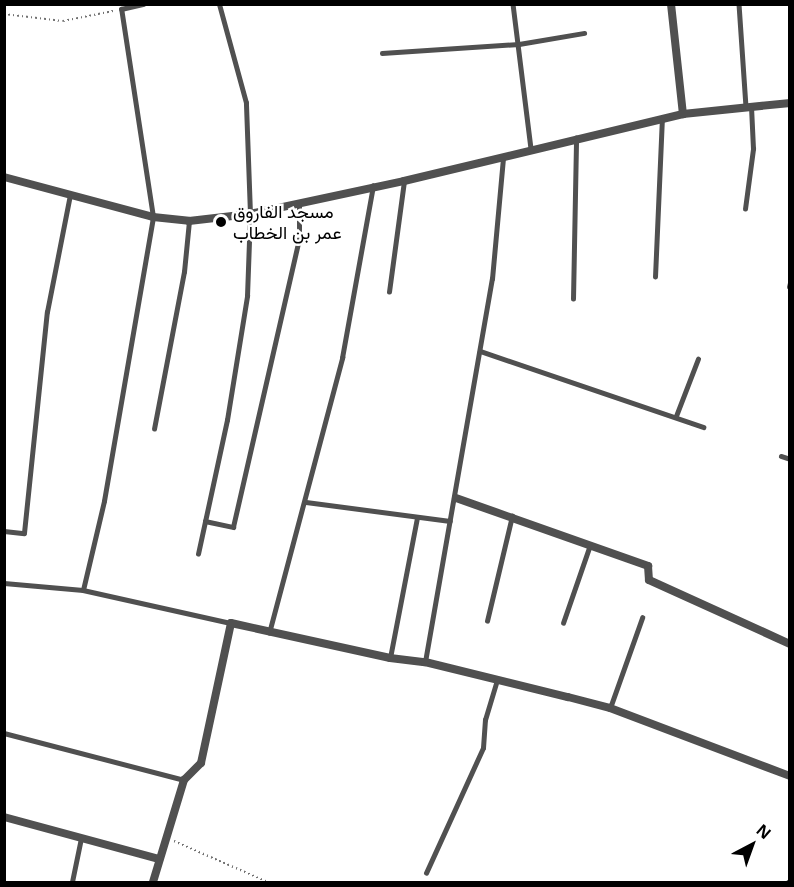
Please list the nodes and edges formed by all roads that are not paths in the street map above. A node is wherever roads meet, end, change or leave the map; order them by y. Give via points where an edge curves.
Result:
1 (143, 4) edge
2 (219, 4) edge
3 (513, 4) edge
4 (671, 4) edge
5 (739, 4) edge
6 (584, 33) dead end
7 (519, 44) junction
8 (382, 53) dead end
9 (789, 103) edge
10 (749, 106) junction
11 (683, 114) junction
12 (662, 118) junction
13 (576, 138) junction
14 (531, 149) junction
15 (503, 158) junction
16 (4, 177) edge
17 (404, 181) junction
18 (373, 186) junction
19 (70, 195) junction
20 (299, 203) junction
21 (745, 209) dead end
22 (250, 214) junction
23 (153, 217) junction
24 (189, 221) junction
25 (655, 277) dead end
26 (389, 292) dead end
27 (573, 299) dead end
28 (480, 351) junction
29 (698, 359) dead end
30 (676, 416) junction
31 (703, 427) dead end
32 (154, 429) dead end
33 (781, 456) dead end
34 (789, 459) edge
35 (456, 498) junction
36 (306, 502) junction
37 (512, 516) junction
38 (417, 518) junction
39 (205, 521) junction
40 (450, 521) junction
41 (4, 531) edge
42 (590, 545) junction
43 (198, 554) dead end
44 (4, 583) edge
45 (83, 590) junction
46 (642, 618) dead end
47 (487, 621) dead end
48 (231, 623) junction
49 (563, 623) dead end
50 (269, 633) junction
51 (789, 644) edge
52 (390, 658) junction
53 (425, 662) junction
54 (498, 678) junction
55 (610, 708) junction
56 (4, 733) edge
57 (789, 776) edge
58 (184, 780) junction
59 (4, 817) edge
60 (81, 838) junction
61 (159, 859) junction
62 (426, 873) dead end
63 (72, 882) edge
64 (153, 882) edge

1 - 23 lane via 121,9
2 - 22 lane via 246,103
3 - 7 lane
4 - 11 street
5 - 10 lane
6 - 7 lane
7 - 8 lane
7 - 14 lane
9 - 10 street
10 - 11 street
10 - 21 lane via 753,149
11 - 12 street
12 - 13 street
12 - 25 lane
13 - 14 street
13 - 27 lane
14 - 15 street
15 - 17 street
15 - 28 lane via 492,279
16 - 19 street
17 - 18 street
17 - 26 lane
18 - 20 street
18 - 36 lane via 342,358
19 - 23 street
19 - 41 lane via 47,312 24,533
20 - 22 street
20 - 39 lane via 299,239 232,527
22 - 24 street
22 - 39 lane via 247,296 227,420
23 - 24 street
23 - 45 lane via 104,501
24 - 32 lane via 184,273
28 - 30 lane
28 - 35 lane
29 - 30 lane
30 - 31 lane
33 - 34 lane
35 - 37 street
35 - 40 lane
36 - 38 lane
36 - 50 lane
37 - 42 street
37 - 47 lane
38 - 40 lane
38 - 52 lane
39 - 43 lane
40 - 53 lane
42 - 49 lane
42 - 51 street via 648,566 649,580
44 - 45 lane
45 - 48 lane
46 - 55 lane
48 - 50 street
48 - 58 street via 201,763
50 - 52 street
52 - 53 street
53 - 54 street
54 - 55 street
54 - 62 lane via 485,720 483,748
55 - 57 street
56 - 58 lane
58 - 61 street
59 - 60 street
60 - 61 street
60 - 63 lane
61 - 64 street

